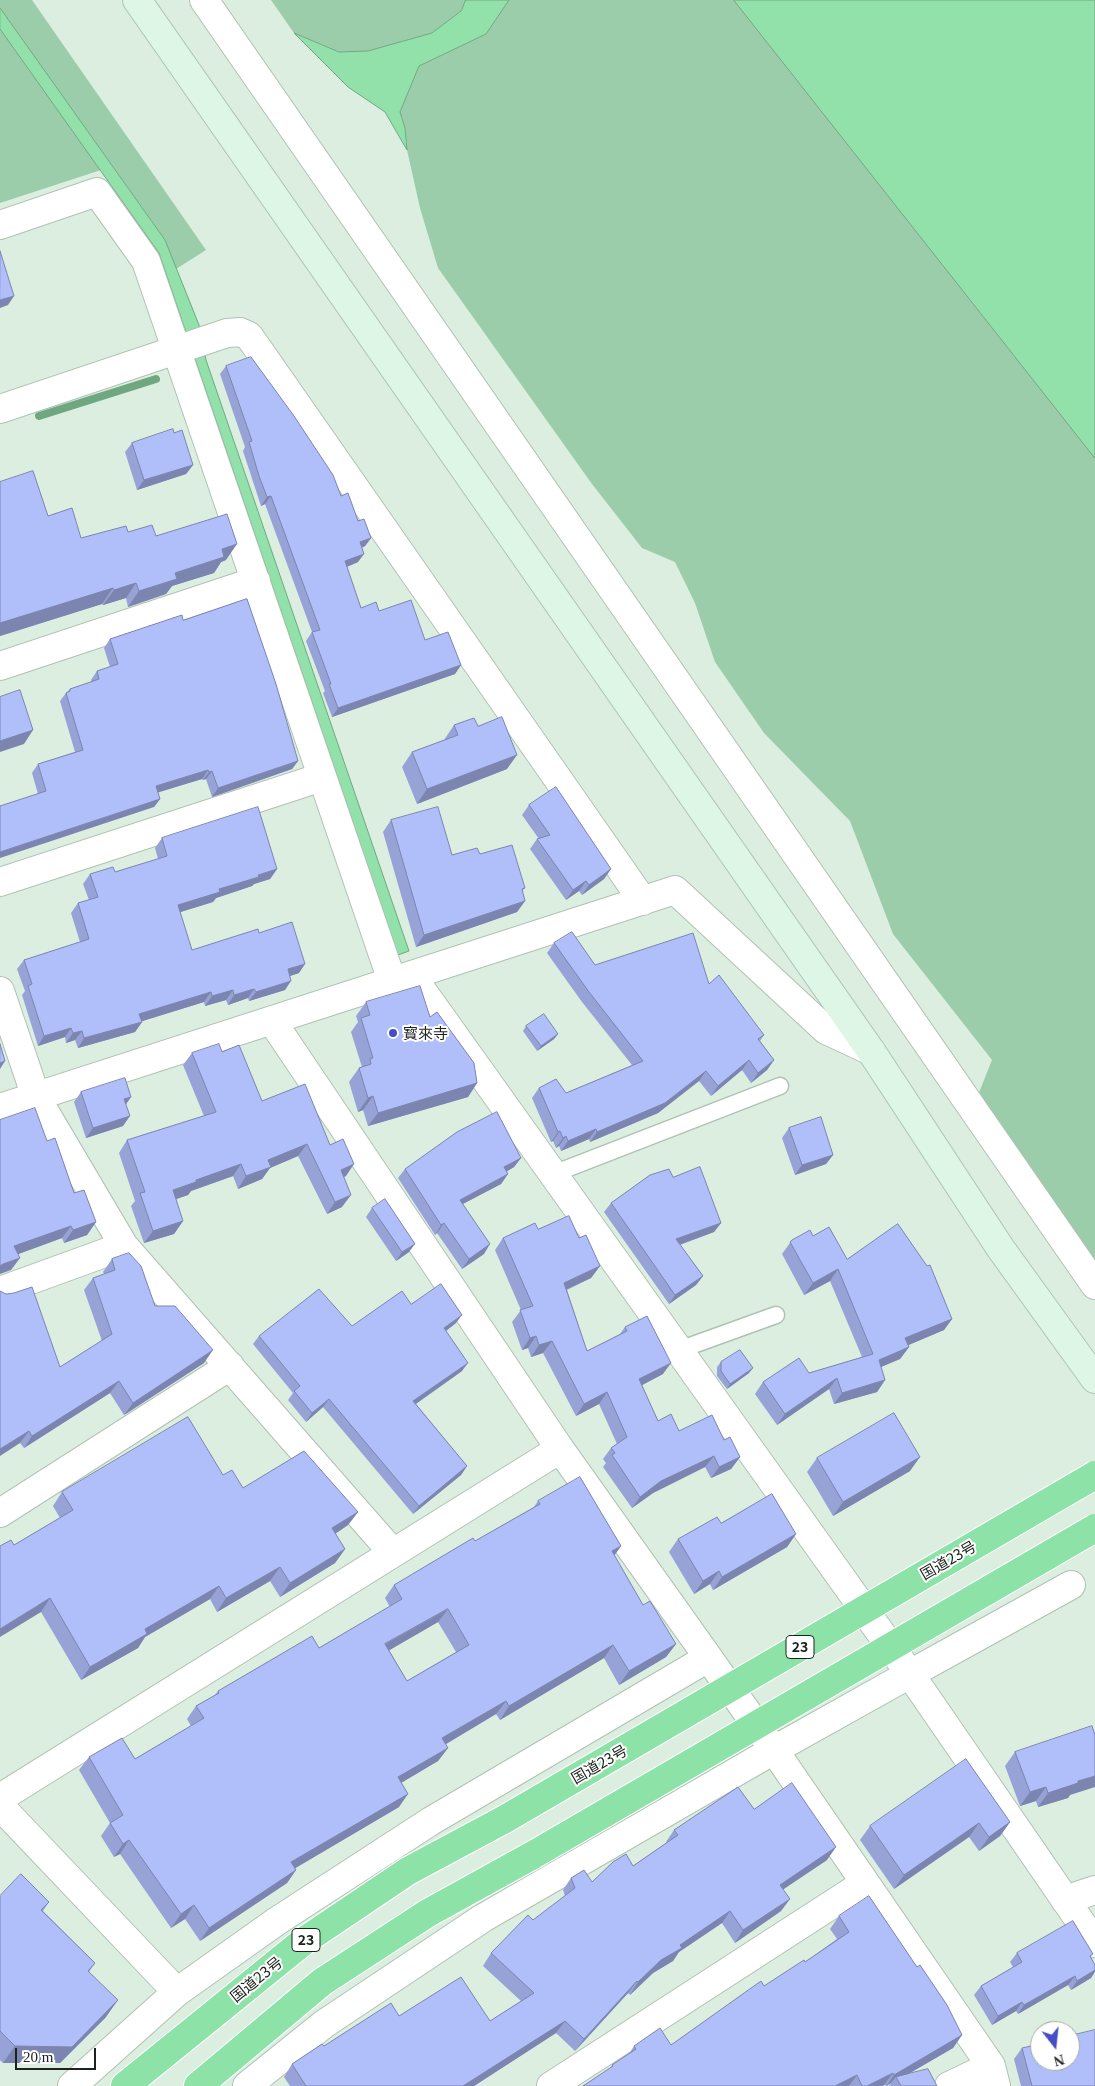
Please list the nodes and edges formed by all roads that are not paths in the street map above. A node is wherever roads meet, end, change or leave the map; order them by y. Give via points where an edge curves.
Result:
1 (137, 0) edge
2 (204, 0) edge
3 (0, 225) edge
4 (190, 346) junction
5 (0, 409) edge
6 (256, 582) junction
7 (0, 666) edge
8 (322, 777) junction
9 (0, 882) edge
10 (643, 901) junction
11 (401, 978) junction
12 (0, 991) edge
13 (272, 1020) junction
14 (872, 1051) junction
15 (780, 1086) dead end
16 (36, 1097) junction
17 (0, 1108) edge
18 (553, 1174) junction
19 (124, 1246) junction
20 (1095, 1284) edge
21 (0, 1291) edge
22 (776, 1315) dead end
23 (679, 1350) junction
24 (230, 1366) junction
25 (1095, 1379) edge
26 (560, 1450) junction
27 (1095, 1475) edge
28 (0, 1512) edge
29 (1095, 1528) edge
30 (393, 1553) junction
31 (1071, 1586) dead end
32 (708, 1658) junction
33 (910, 1674) junction
34 (774, 1750) junction
35 (0, 1798) edge
36 (0, 1806) edge
37 (865, 1883) junction
38 (1095, 1890) edge
39 (1065, 1900) junction
40 (1095, 1943) edge
41 (177, 1992) junction
42 (993, 2076) edge
43 (255, 2083) edge
44 (72, 2086) edge
45 (124, 2086) edge
46 (198, 2086) edge
47 (551, 2086) edge
48 (949, 2086) edge

1 - 14 street
2 - 20 street
3 - 4 street via 97,192 146,261
4 - 5 street
4 - 6 street
4 - 10 street via 228,333 240,332 249,336
6 - 7 street
6 - 8 street
8 - 9 street
8 - 11 street
10 - 11 street
10 - 14 street via 675,890 826,1030
11 - 13 street
11 - 18 street
12 - 16 street
13 - 16 street
13 - 26 street
14 - 25 street via 1001,1249
15 - 18 lane
16 - 17 street
16 - 19 street
18 - 23 street
19 - 21 street
19 - 24 street
22 - 23 lane
23 - 33 street
24 - 28 street
24 - 30 street
26 - 30 street
26 - 32 street
27 - 45 highway, 国道23号 / 23, bridge via 505,1818 408,1871 304,1941
29 - 46 highway, bridge via 428,1913 322,1982
30 - 35 street
31 - 33 street
32 - 34 street
32 - 41 street via 431,1821 277,1921
33 - 34 street
33 - 39 street
34 - 37 street
34 - 43 street via 483,1918 324,2024
36 - 41 street
37 - 42 street
37 - 47 street
38 - 39 street
39 - 40 street
41 - 44 street
42 - 48 street

